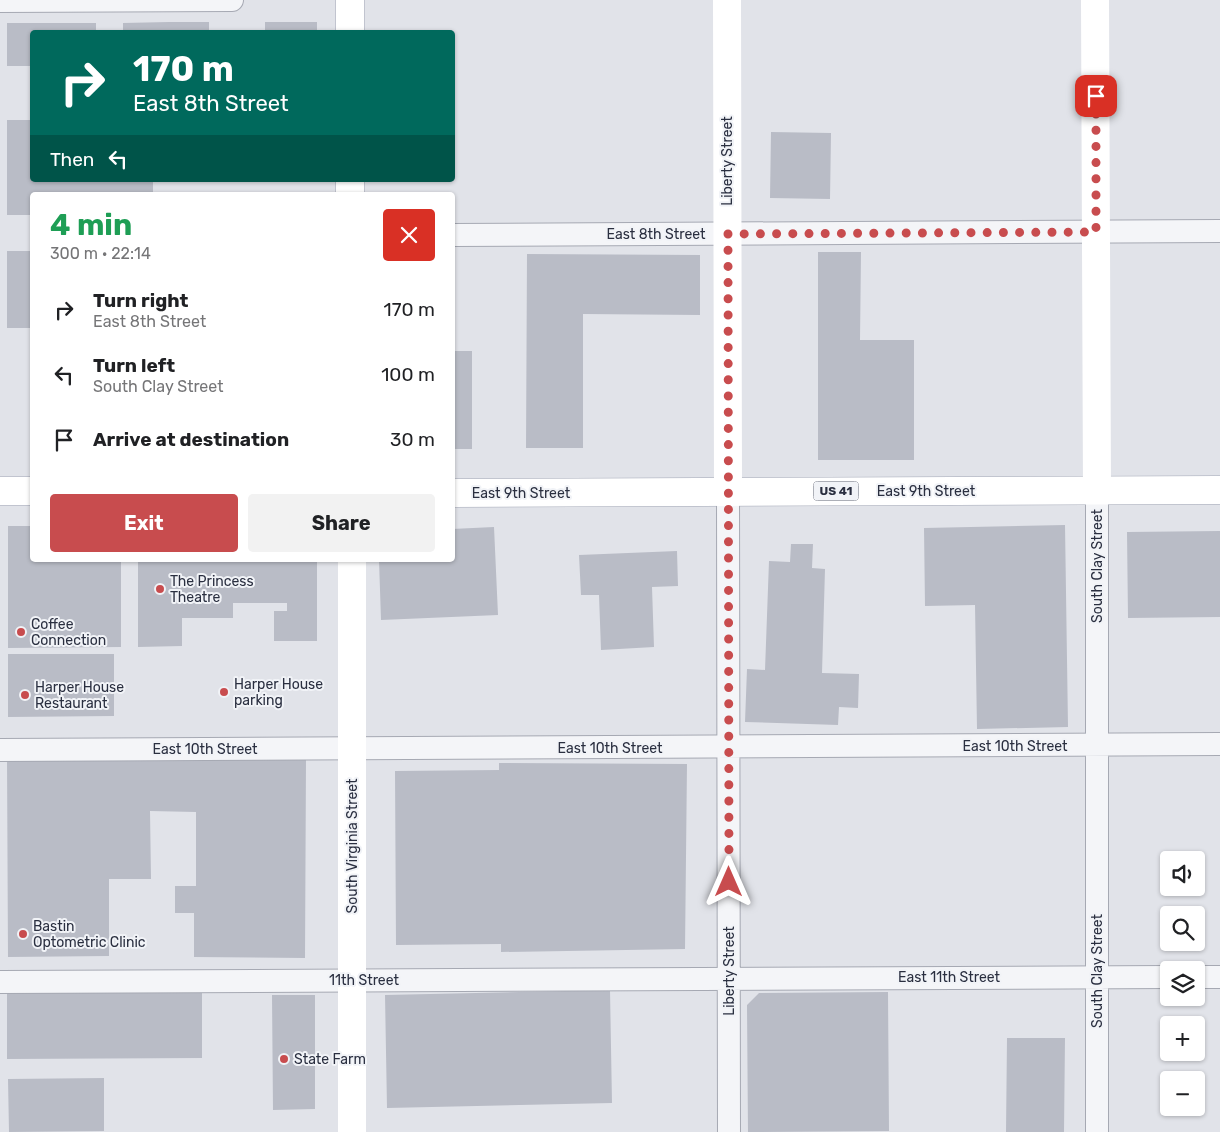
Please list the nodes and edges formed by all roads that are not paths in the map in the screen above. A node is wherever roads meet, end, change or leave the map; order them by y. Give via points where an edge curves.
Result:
1 (232, 0) edge
2 (350, 0) edge
3 (727, 0) edge
4 (1096, 0) edge
5 (0, 1) edge
6 (350, 30) edge
7 (1220, 231) edge
8 (1096, 232) junction
9 (728, 234) junction
10 (455, 235) edge
11 (1097, 490) junction
12 (1220, 490) edge
13 (0, 491) edge
14 (30, 491) edge
15 (728, 492) junction
16 (455, 493) edge
17 (352, 562) edge
18 (1220, 744) edge
19 (1097, 745) junction
20 (728, 747) junction
21 (352, 749) junction
22 (0, 750) edge
23 (1097, 976) junction
24 (1160, 977) edge
25 (1205, 977) edge
26 (1220, 977) edge
27 (729, 978) junction
28 (352, 980) junction
29 (0, 982) edge
30 (352, 1132) edge
31 (729, 1132) edge
32 (1097, 1132) edge

1 - 5 street
2 - 6 main road
3 - 9 main road, Liberty Street
4 - 8 main road, South Clay Street
7 - 8 street, East 8th Street
8 - 9 street, East 8th Street
8 - 11 main road, South Clay Street
9 - 10 street, East 8th Street
9 - 15 main road, Liberty Street
11 - 12 main road, East 9th Street / US 41
11 - 15 main road, East 9th Street / US 41
11 - 19 street, South Clay Street
13 - 14 main road
15 - 16 main road, East 9th Street / US 41
15 - 20 street, Liberty Street
17 - 21 main road, South Virginia Street
18 - 19 street, East 10th Street
19 - 20 street, East 10th Street
19 - 23 street, South Clay Street
20 - 21 street, East 10th Street
20 - 27 street, Liberty Street
21 - 22 street, East 10th Street
21 - 28 main road, South Virginia Street
23 - 24 street, East 11th Street
23 - 27 street, East 11th Street
23 - 32 street, South Clay Street
25 - 26 street
27 - 28 street, 11th Street
27 - 31 street, Liberty Street
28 - 29 street, 11th Street
28 - 30 main road, South Virginia Street

